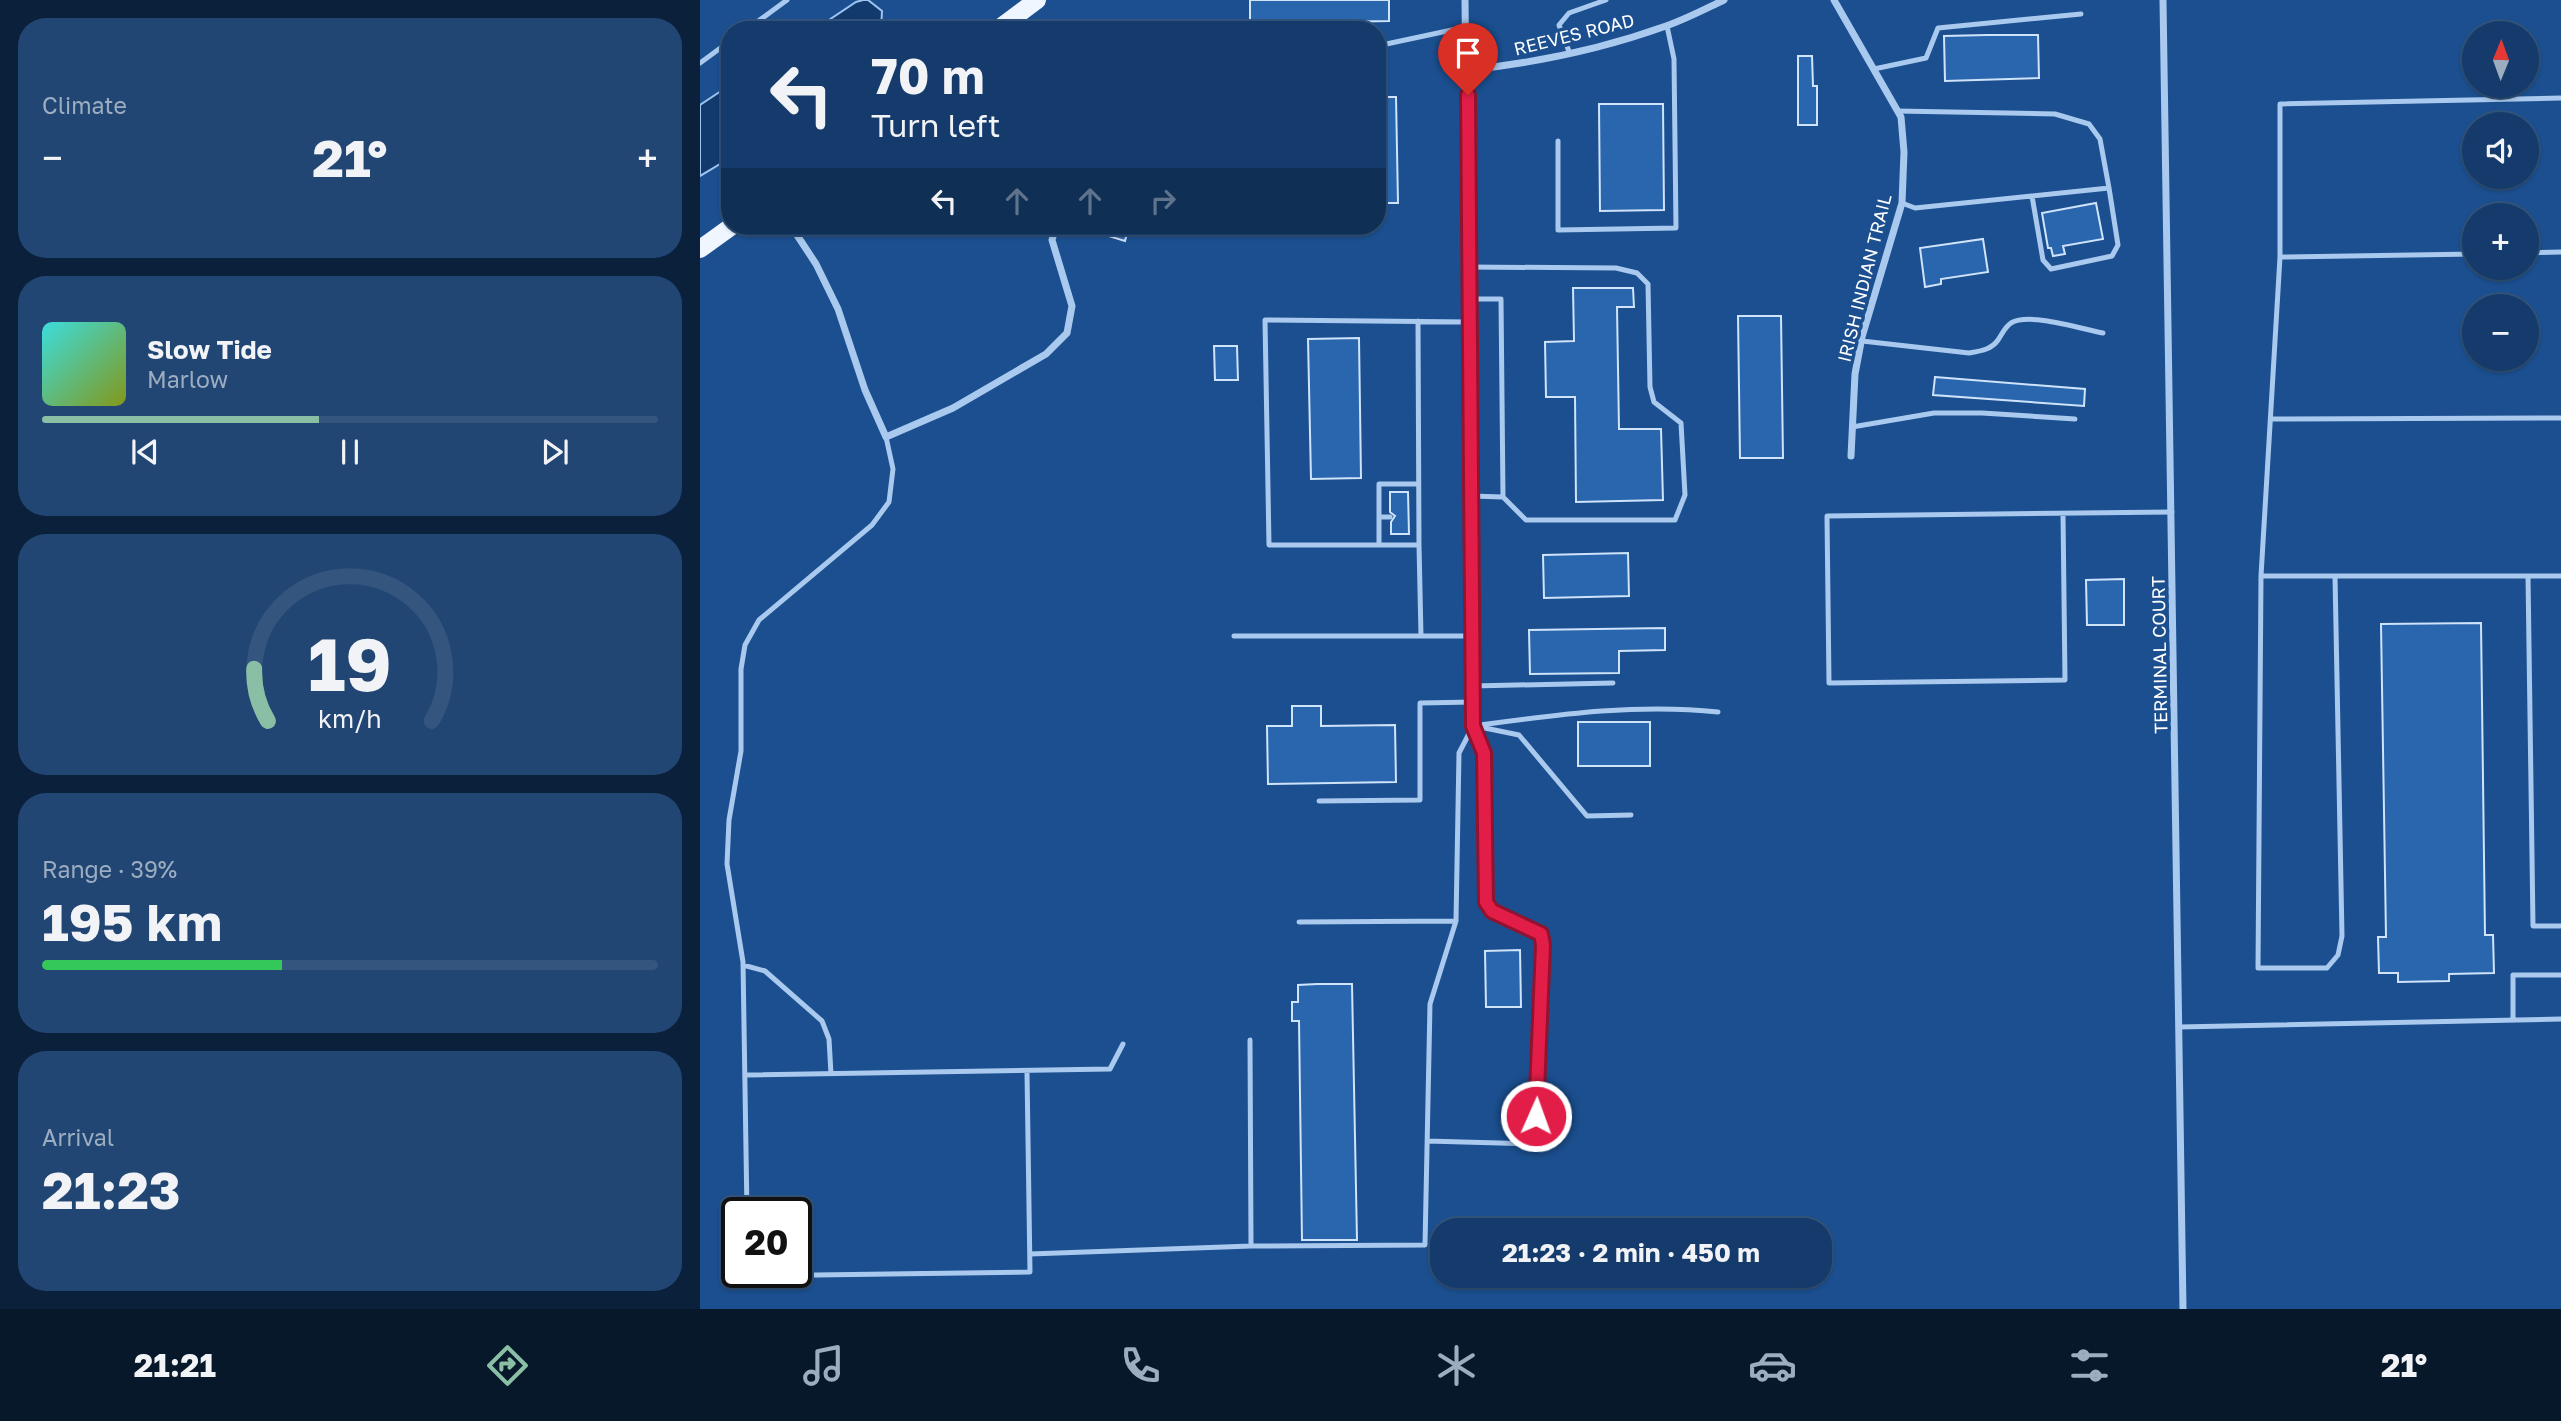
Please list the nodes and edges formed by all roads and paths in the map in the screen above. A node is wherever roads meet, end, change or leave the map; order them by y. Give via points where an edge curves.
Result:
1 (787, 0) edge
2 (1037, 0) edge
3 (1465, 0) edge
4 (1606, 0) edge
5 (1724, 0) edge
6 (1834, 0) edge
7 (2163, 0) edge
8 (2081, 14) dead end
9 (758, 21) edge
10 (1009, 21) edge
11 (1667, 26) junction
12 (1466, 27) junction
13 (1386, 44) edge
14 (721, 47) edge
15 (1570, 54) junction
16 (700, 62) edge
17 (1874, 69) junction
18 (1468, 70) junction
19 (2561, 98) edge
20 (1897, 111) junction
21 (1558, 141) dead end
22 (2109, 188) junction
23 (2032, 196) junction
24 (1902, 203) junction
25 (721, 234) edge
26 (797, 235) edge
27 (1053, 235) edge
28 (700, 249) edge
29 (2561, 252) edge
30 (2539, 253) edge
31 (2462, 254) edge
32 (2280, 257) junction
33 (1469, 267) junction
34 (1469, 299) junction
35 (1418, 321) junction
36 (1470, 322) junction
37 (2103, 333) dead end
38 (1862, 341) junction
39 (2561, 418) edge
40 (2075, 419) dead end
41 (2271, 419) junction
42 (1852, 427) junction
43 (886, 437) junction
44 (1851, 456) dead end
45 (1419, 484) junction
46 (1471, 496) junction
47 (1503, 497) junction
48 (1389, 501) dead end
49 (1379, 502) junction
50 (1409, 502) dead end
51 (1419, 502) junction
52 (2172, 512) junction
53 (2063, 514) junction
54 (1379, 517) junction
55 (1390, 517) dead end
56 (1409, 518) dead end
57 (1419, 518) junction
58 (1379, 545) junction
59 (1419, 545) junction
60 (2261, 576) junction
61 (2336, 576) junction
62 (2528, 576) junction
63 (2561, 576) edge
64 (1234, 636) dead end
65 (1421, 636) junction
66 (1472, 636) junction
67 (1613, 684) dead end
68 (1473, 686) junction
69 (1473, 702) junction
70 (1718, 712) dead end
71 (1473, 726) junction
72 (1319, 801) dead end
73 (1632, 815) dead end
74 (1456, 921) junction
75 (1298, 922) dead end
76 (2561, 926) edge
77 (743, 965) junction
78 (2561, 975) edge
79 (2561, 1019) edge
80 (2512, 1020) junction
81 (2179, 1027) junction
82 (1250, 1040) dead end
83 (1123, 1044) dead end
84 (1027, 1072) junction
85 (831, 1074) junction
86 (745, 1075) junction
87 (1427, 1141) junction
88 (747, 1197) edge
89 (1251, 1246) junction
90 (1030, 1254) junction
91 (812, 1275) edge
92 (2183, 1309) edge

1 - 9 lane
2 - 10 main road
3 - 12 street
4 - 15 lane via 1569,13 1559,25
5 - 11 street, REEVES ROAD
6 - 17 street, IRISH INDIAN TRAIL
7 - 52 street, TERMINAL COURT
8 - 17 lane via 1938,28 1926,58
11 - 15 street, REEVES ROAD
11 - 21 lane via 1674,60 1676,228 1558,230
12 - 13 lane
12 - 18 street
14 - 16 lane
15 - 18 street, REEVES ROAD
17 - 20 street, IRISH INDIAN TRAIL
18 - 33 street
19 - 32 lane via 2280,104
20 - 22 lane via 2055,114 2089,124 2099,139
20 - 24 street, IRISH INDIAN TRAIL via 1904,152
22 - 23 lane
22 - 23 lane via 2118,245 2112,256 2051,269 2043,260
23 - 24 lane via 1915,208
24 - 38 street, IRISH INDIAN TRAIL
25 - 28 main road
26 - 43 street via 838,309
27 - 43 street via 1072,306 1067,332 1046,354 953,408
29 - 30 lane
31 - 32 lane
32 - 41 lane
33 - 34 street
33 - 47 lane via 1616,268 1637,273 1648,284 1654,402 1681,423 1685,495 1675,520 1527,520
34 - 36 street
34 - 47 lane via 1501,299
35 - 36 lane
35 - 45 lane
35 - 58 lane via 1265,320 1269,545
36 - 46 street
37 - 38 lane via 2029,319 2010,324 1986,350 1969,353
38 - 42 street, IRISH INDIAN TRAIL
39 - 41 lane
40 - 42 lane via 1934,413
41 - 60 lane
42 - 44 street, IRISH INDIAN TRAIL
43 - 77 lane via 893,469 889,502 872,525 759,620 745,645 741,751 727,864
45 - 49 lane via 1379,484
45 - 51 lane
46 - 47 lane
46 - 66 street
48 - 49 lane
49 - 54 lane
50 - 51 lane
51 - 57 lane
52 - 53 lane
52 - 81 street, TERMINAL COURT
53 - 53 lane via 1827,516 1829,683 2065,680
54 - 55 lane
54 - 58 lane
56 - 57 lane
57 - 59 lane
58 - 59 lane
59 - 65 lane
60 - 61 lane
60 - 61 lane via 2258,968 2326,968 2338,955 2342,936
61 - 62 lane
62 - 63 lane
62 - 76 lane via 2533,926
64 - 65 lane
65 - 66 lane
66 - 68 street
67 - 68 lane
68 - 69 street
69 - 71 street
69 - 72 lane via 1420,703 1420,800
70 - 71 lane via 1633,708
71 - 73 lane via 1519,735 1587,816
71 - 74 lane via 1459,753
71 - 87 lane via 1484,753 1486,902 1492,911 1541,934 1543,945 1535,1144
74 - 75 lane
74 - 87 lane via 1430,1004
77 - 85 lane via 765,971 822,1021 829,1039
77 - 86 lane
78 - 80 lane via 2512,975
79 - 80 lane
80 - 81 lane
81 - 92 street, TERMINAL COURT
82 - 89 lane
83 - 84 lane via 1110,1069
84 - 85 lane
84 - 90 lane
85 - 86 lane
86 - 88 lane
87 - 89 lane via 1425,1245
89 - 90 lane
90 - 91 lane via 1031,1272

